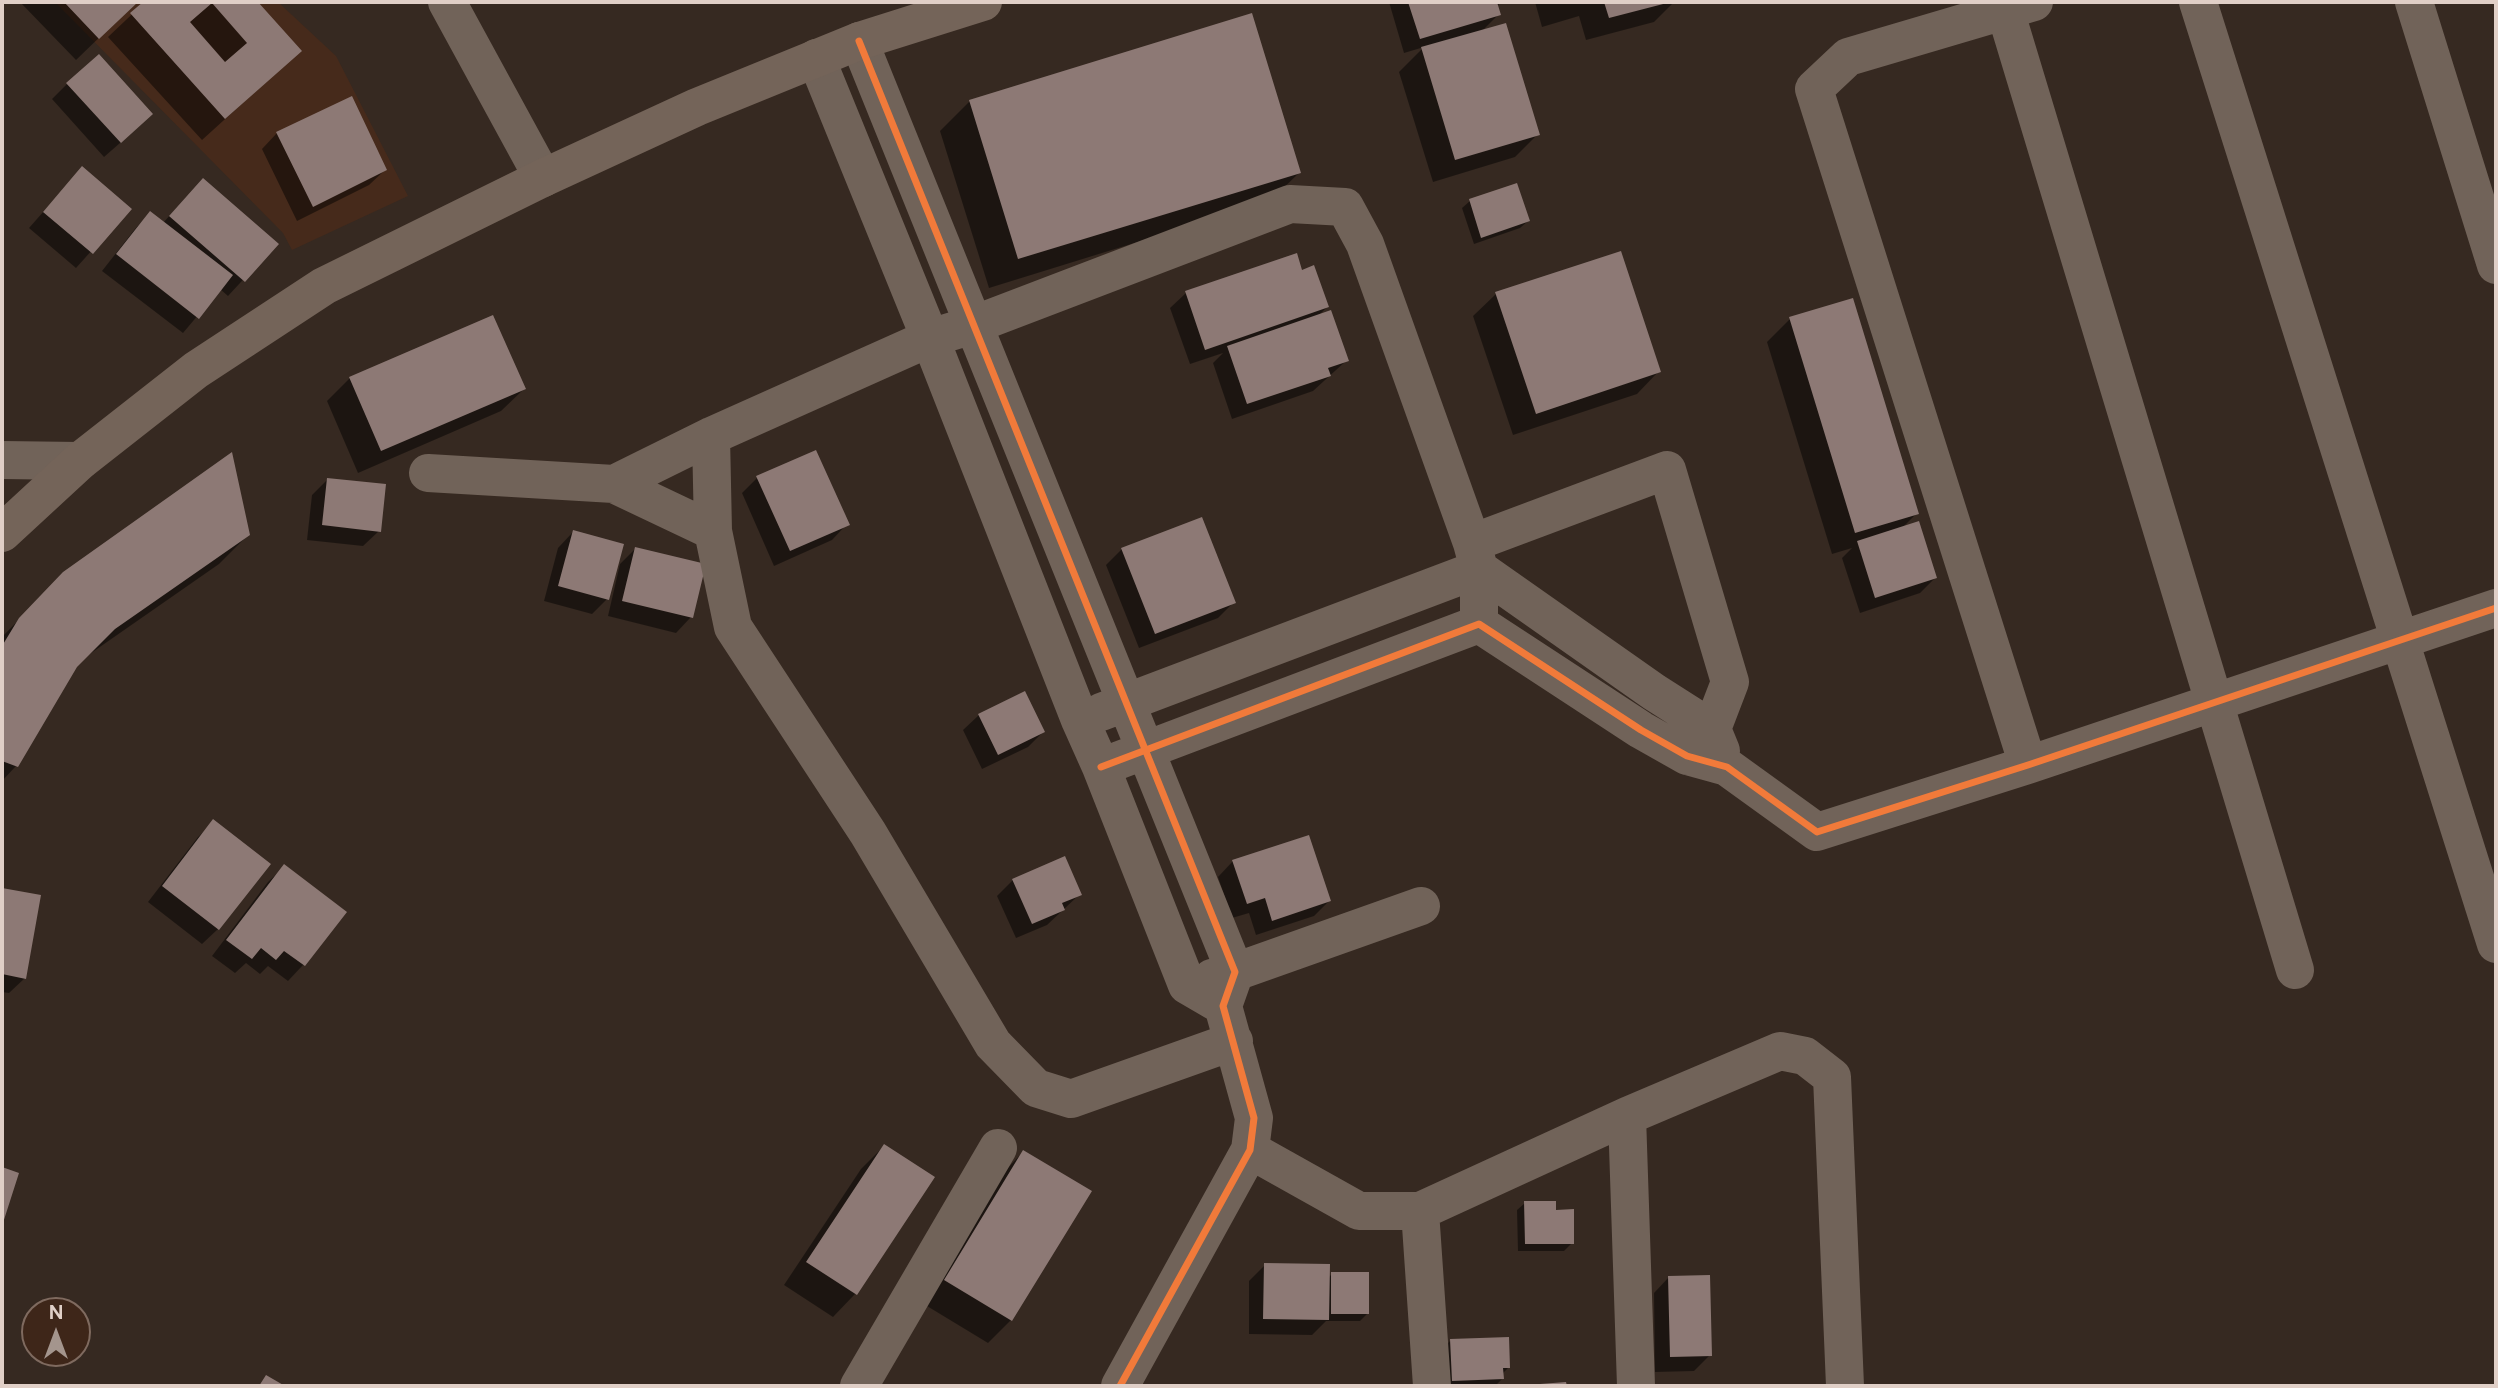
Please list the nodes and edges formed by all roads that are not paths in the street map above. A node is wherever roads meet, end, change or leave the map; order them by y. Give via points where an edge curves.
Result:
1 (447, 2) edge
2 (983, 2) edge
3 (2198, 2) edge
4 (2414, 2) edge
5 (2019, 6) edge
6 (859, 41) junction
7 (816, 58) junction
8 (543, 178) junction
9 (2496, 265) edge
10 (973, 325) junction
11 (930, 338) junction
12 (711, 436) junction
13 (2, 460) edge
14 (80, 461) junction
15 (428, 473) dead end
16 (614, 484) junction
17 (713, 531) junction
18 (2, 533) edge
19 (1475, 556) junction
20 (2496, 608) edge
21 (1479, 624) junction
22 (2400, 640) junction
23 (2214, 702) junction
24 (1126, 703) junction
25 (1080, 720) junction
26 (1700, 742) junction
27 (1146, 750) junction
28 (2028, 765) junction
29 (1101, 766) junction
30 (1421, 906) dead end
31 (2496, 944) edge
32 (2295, 970) dead end
33 (1229, 989) junction
34 (1238, 1055) junction
35 (1627, 1116) junction
36 (1252, 1134) junction
37 (998, 1148) dead end
38 (1420, 1210) junction
39 (859, 1386) edge
40 (1120, 1386) edge
41 (1432, 1386) edge
42 (1636, 1386) edge
43 (1845, 1386) edge

1 - 8 street
2 - 6 main road
3 - 22 street
4 - 9 street
5 - 23 street
5 - 28 street via 1848,57 1814,89
6 - 7 main road
6 - 10 street
7 - 8 main road
7 - 11 street
8 - 14 main road via 324,286 196,370
10 - 11 street
10 - 19 street via 1290,204 1345,207 1364,244
10 - 24 street
11 - 12 street
11 - 25 street
12 - 16 street
12 - 17 street
13 - 14 street
14 - 18 main road
15 - 16 street
16 - 17 street
17 - 34 street via 733,627 868,833 993,1044 1036,1088 1071,1099
19 - 21 street
19 - 24 street
19 - 26 street via 1654,692
19 - 26 street via 1667,470 1730,682
20 - 22 street
21 - 26 street via 1641,730
21 - 27 street
22 - 23 street
22 - 31 street
23 - 28 street
23 - 32 street
24 - 25 street
24 - 27 street
25 - 29 street
26 - 28 street via 1817,832
27 - 29 street
27 - 33 street
29 - 33 street via 1187,985
30 - 33 street
33 - 34 street
34 - 36 street
35 - 38 street
35 - 42 street
35 - 43 street via 1780,1051 1805,1056 1832,1077
36 - 38 street via 1359,1210
36 - 40 street
37 - 39 street
38 - 41 street

